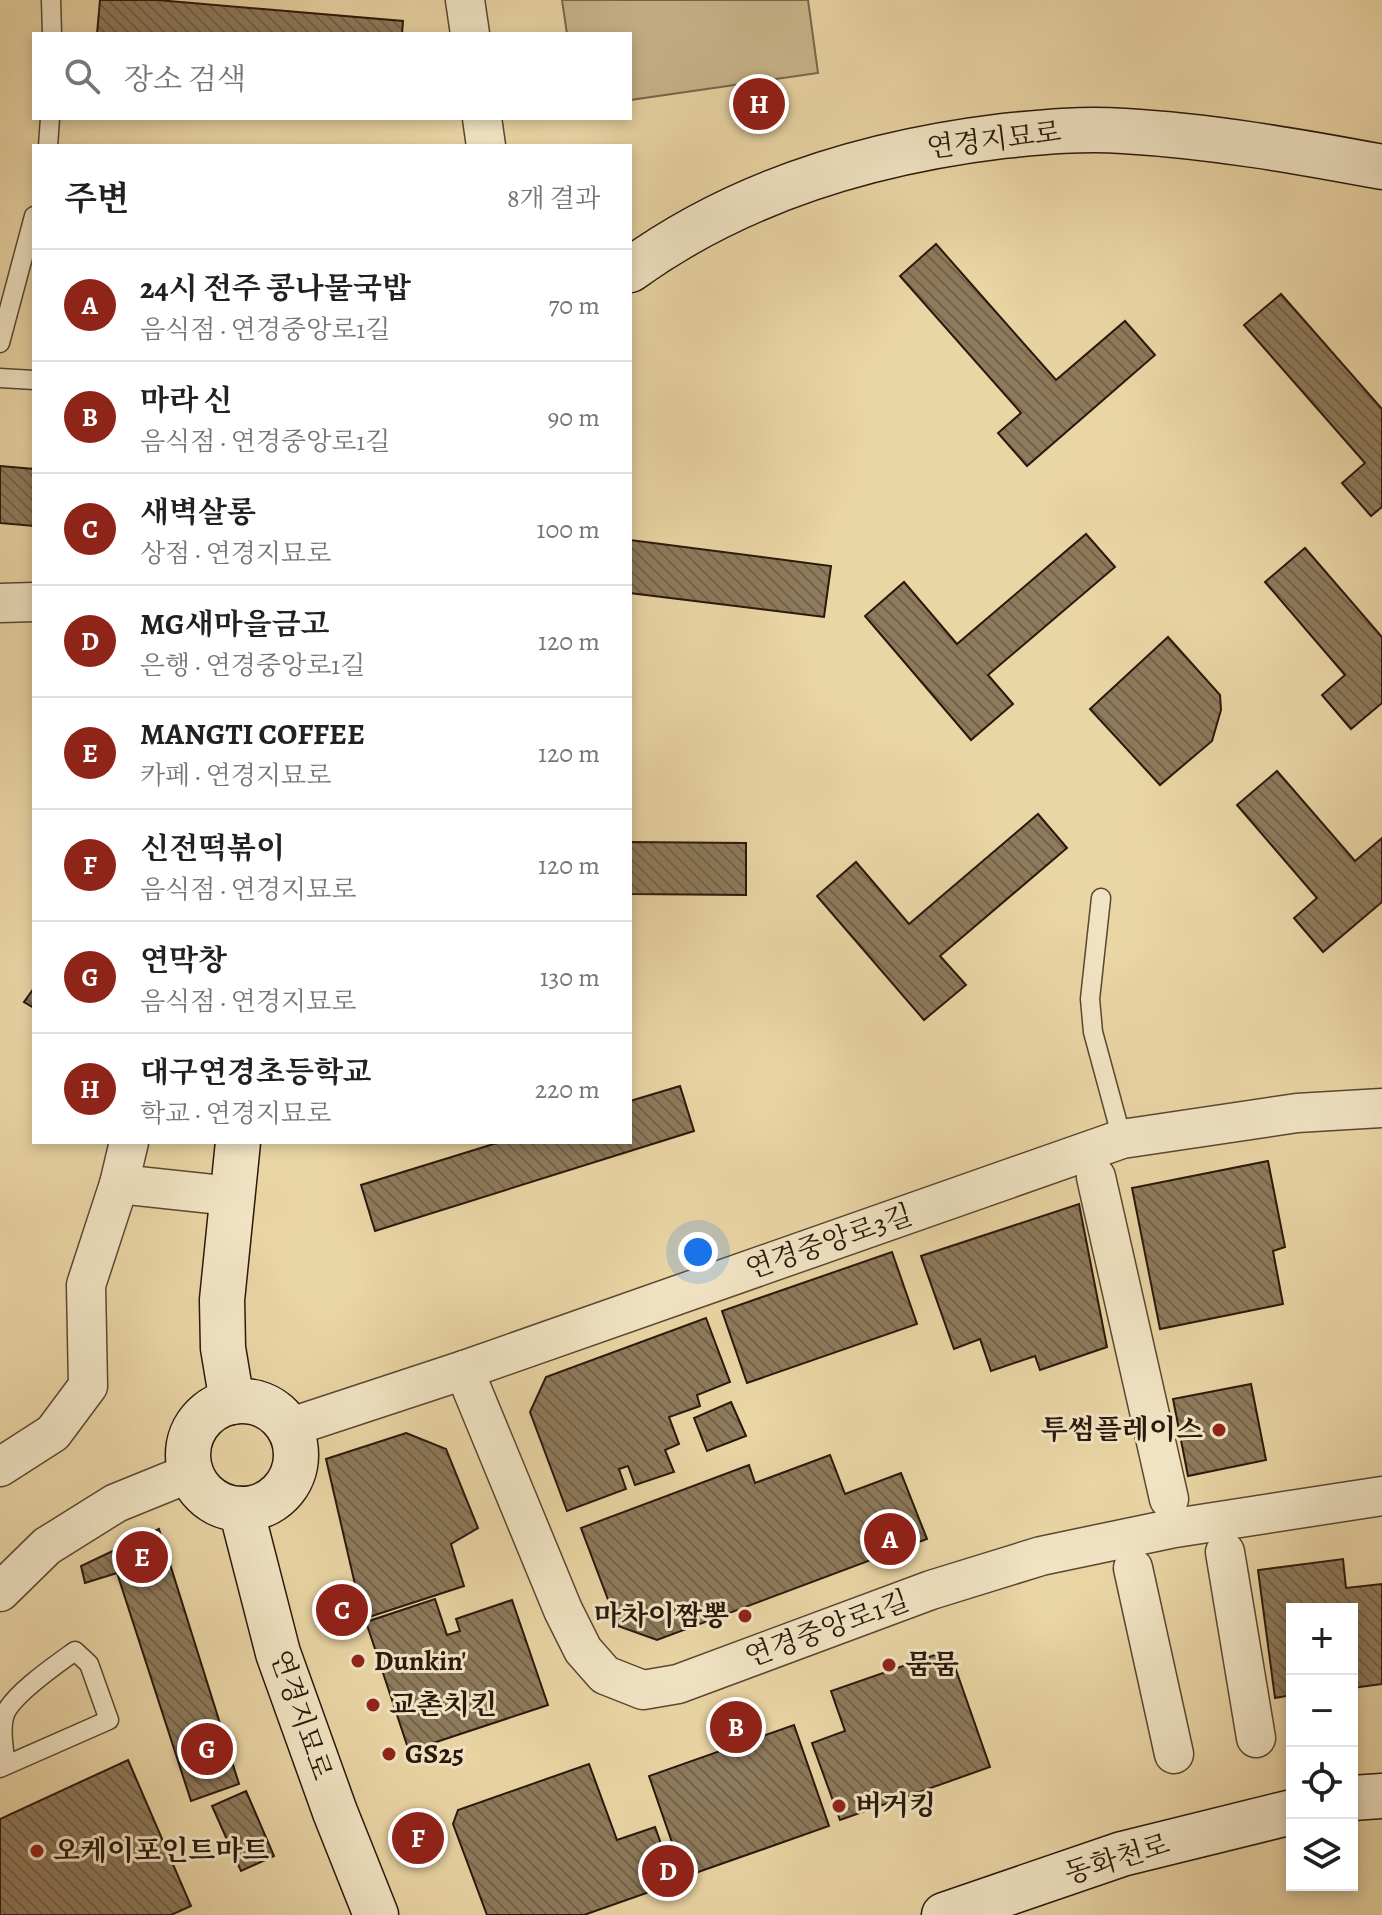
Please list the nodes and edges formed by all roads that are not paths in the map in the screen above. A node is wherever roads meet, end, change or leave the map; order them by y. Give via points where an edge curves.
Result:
1 (51, 0) edge
2 (465, 0) edge
3 (52, 32) edge
4 (470, 32) edge
5 (50, 120) edge
6 (482, 120) edge
7 (48, 144) edge
8 (486, 144) edge
9 (1382, 167) edge
10 (32, 223) edge
11 (632, 269) edge
12 (0, 343) edge
13 (0, 378) edge
14 (32, 380) edge
15 (32, 602) edge
16 (0, 603) edge
17 (1101, 898) dead end
18 (1382, 1108) edge
19 (1122, 1139) junction
20 (129, 1144) edge
21 (238, 1144) edge
22 (1096, 1177) dead end
23 (119, 1184) junction
24 (231, 1196) junction
25 (464, 1370) junction
26 (232, 1402) junction
27 (288, 1428) junction
28 (0, 1467) edge
29 (190, 1473) junction
30 (1382, 1496) edge
31 (1169, 1499) dead end
32 (241, 1509) junction
33 (1225, 1552) dead end
34 (1133, 1568) dead end
35 (0, 1592) edge
36 (2, 1712) edge
37 (1256, 1738) dead end
38 (1174, 1754) dead end
39 (3, 1766) edge
40 (1382, 1796) edge
41 (1358, 1798) edge
42 (1286, 1813) edge
43 (376, 1915) edge
44 (944, 1915) edge

1 - 3 lane
2 - 4 street
5 - 7 lane
6 - 8 street
9 - 11 street, 연경지묘로 via 1299,151 1122,131 1049,131 944,143 852,164 744,204
10 - 12 lane
13 - 14 lane
15 - 16 street
17 - 19 lane via 1090,999 1093,1032
18 - 19 street, 연경중앙로3길 via 1297,1113
19 - 25 street, 연경중앙로3길
20 - 23 street
21 - 24 street
22 - 31 street
23 - 24 street
23 - 28 street via 86,1285 88,1386 53,1433
24 - 26 street via 222,1300
25 - 27 street, 연경중앙로3길
25 - 30 street, 연경중앙로1길 via 583,1650 605,1675 643,1690 678,1684 931,1590 1041,1556 1175,1528
26 - 27 street via 265,1406
26 - 29 street via 200,1421 191,1436
27 - 32 street via 296,1459 288,1482 272,1500
29 - 32 street via 210,1499
29 - 35 street via 116,1503 47,1546
32 - 43 street, 연경지묘로 via 278,1653
33 - 37 street
34 - 38 street
36 - 39 lane
36 - 39 lane via 75,1651 89,1664 109,1720
40 - 41 street
42 - 44 street, 동화천로 via 1122,1854

